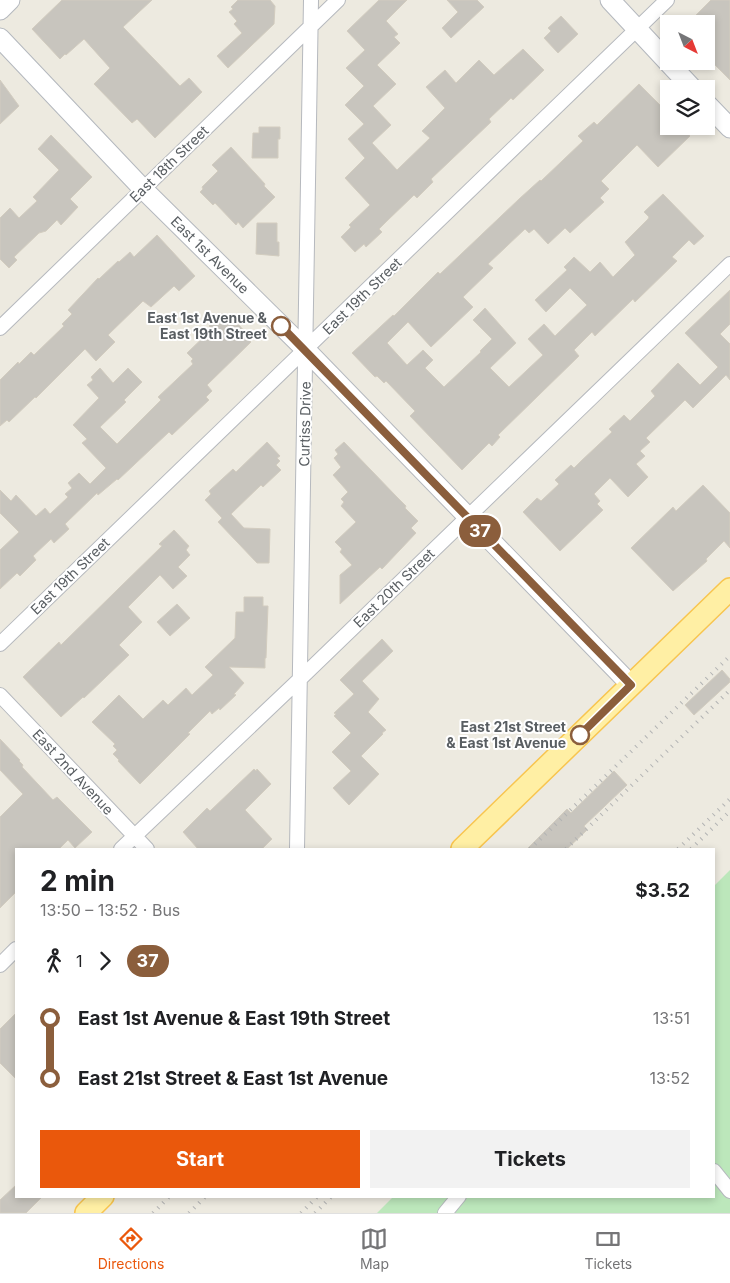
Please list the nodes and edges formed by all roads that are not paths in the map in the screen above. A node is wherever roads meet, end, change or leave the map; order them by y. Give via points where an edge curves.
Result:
1 (10, 0) edge
2 (311, 0) edge
3 (338, 0) edge
4 (610, 0) edge
5 (667, 0) edge
6 (0, 10) edge
7 (310, 26) junction
8 (636, 29) junction
9 (0, 38) edge
10 (684, 80) edge
11 (715, 112) edge
12 (730, 128) edge
13 (143, 189) junction
14 (730, 264) edge
15 (0, 328) edge
16 (306, 350) junction
17 (467, 518) junction
18 (730, 589) edge
19 (0, 644) edge
20 (301, 678) junction
21 (631, 685) junction
22 (0, 695) edge
23 (134, 836) junction
24 (122, 848) edge
25 (146, 848) edge
26 (297, 848) edge
27 (463, 848) edge
28 (15, 950) edge
29 (0, 965) edge
30 (715, 1172) edge
31 (730, 1191) edge
32 (101, 1198) edge
33 (457, 1198) edge
34 (86, 1213) edge
35 (444, 1213) edge

1 - 6 street
2 - 7 street, Curtiss Drive
3 - 7 street, East 18th Street
4 - 8 street
5 - 8 street, East 19th Street
7 - 13 street, East 18th Street
7 - 16 street, Curtiss Drive
8 - 10 street
8 - 16 street, East 19th Street
9 - 13 street, East 1st Avenue
11 - 12 street
13 - 15 street, East 18th Street
13 - 16 street, East 1st Avenue
14 - 17 street, East 20th Street
16 - 17 street, East 1st Avenue
16 - 19 street, East 19th Street
16 - 20 street, Curtiss Drive
17 - 20 street, East 20th Street
17 - 21 street, East 1st Avenue
18 - 21 main road
20 - 23 street, East 20th Street
20 - 26 street, Curtiss Drive
21 - 27 main road
22 - 23 street, East 2nd Avenue
23 - 24 street, East 20th Street
23 - 25 street, East 2nd Avenue
28 - 29 street
30 - 31 street
32 - 34 main road
33 - 35 street

